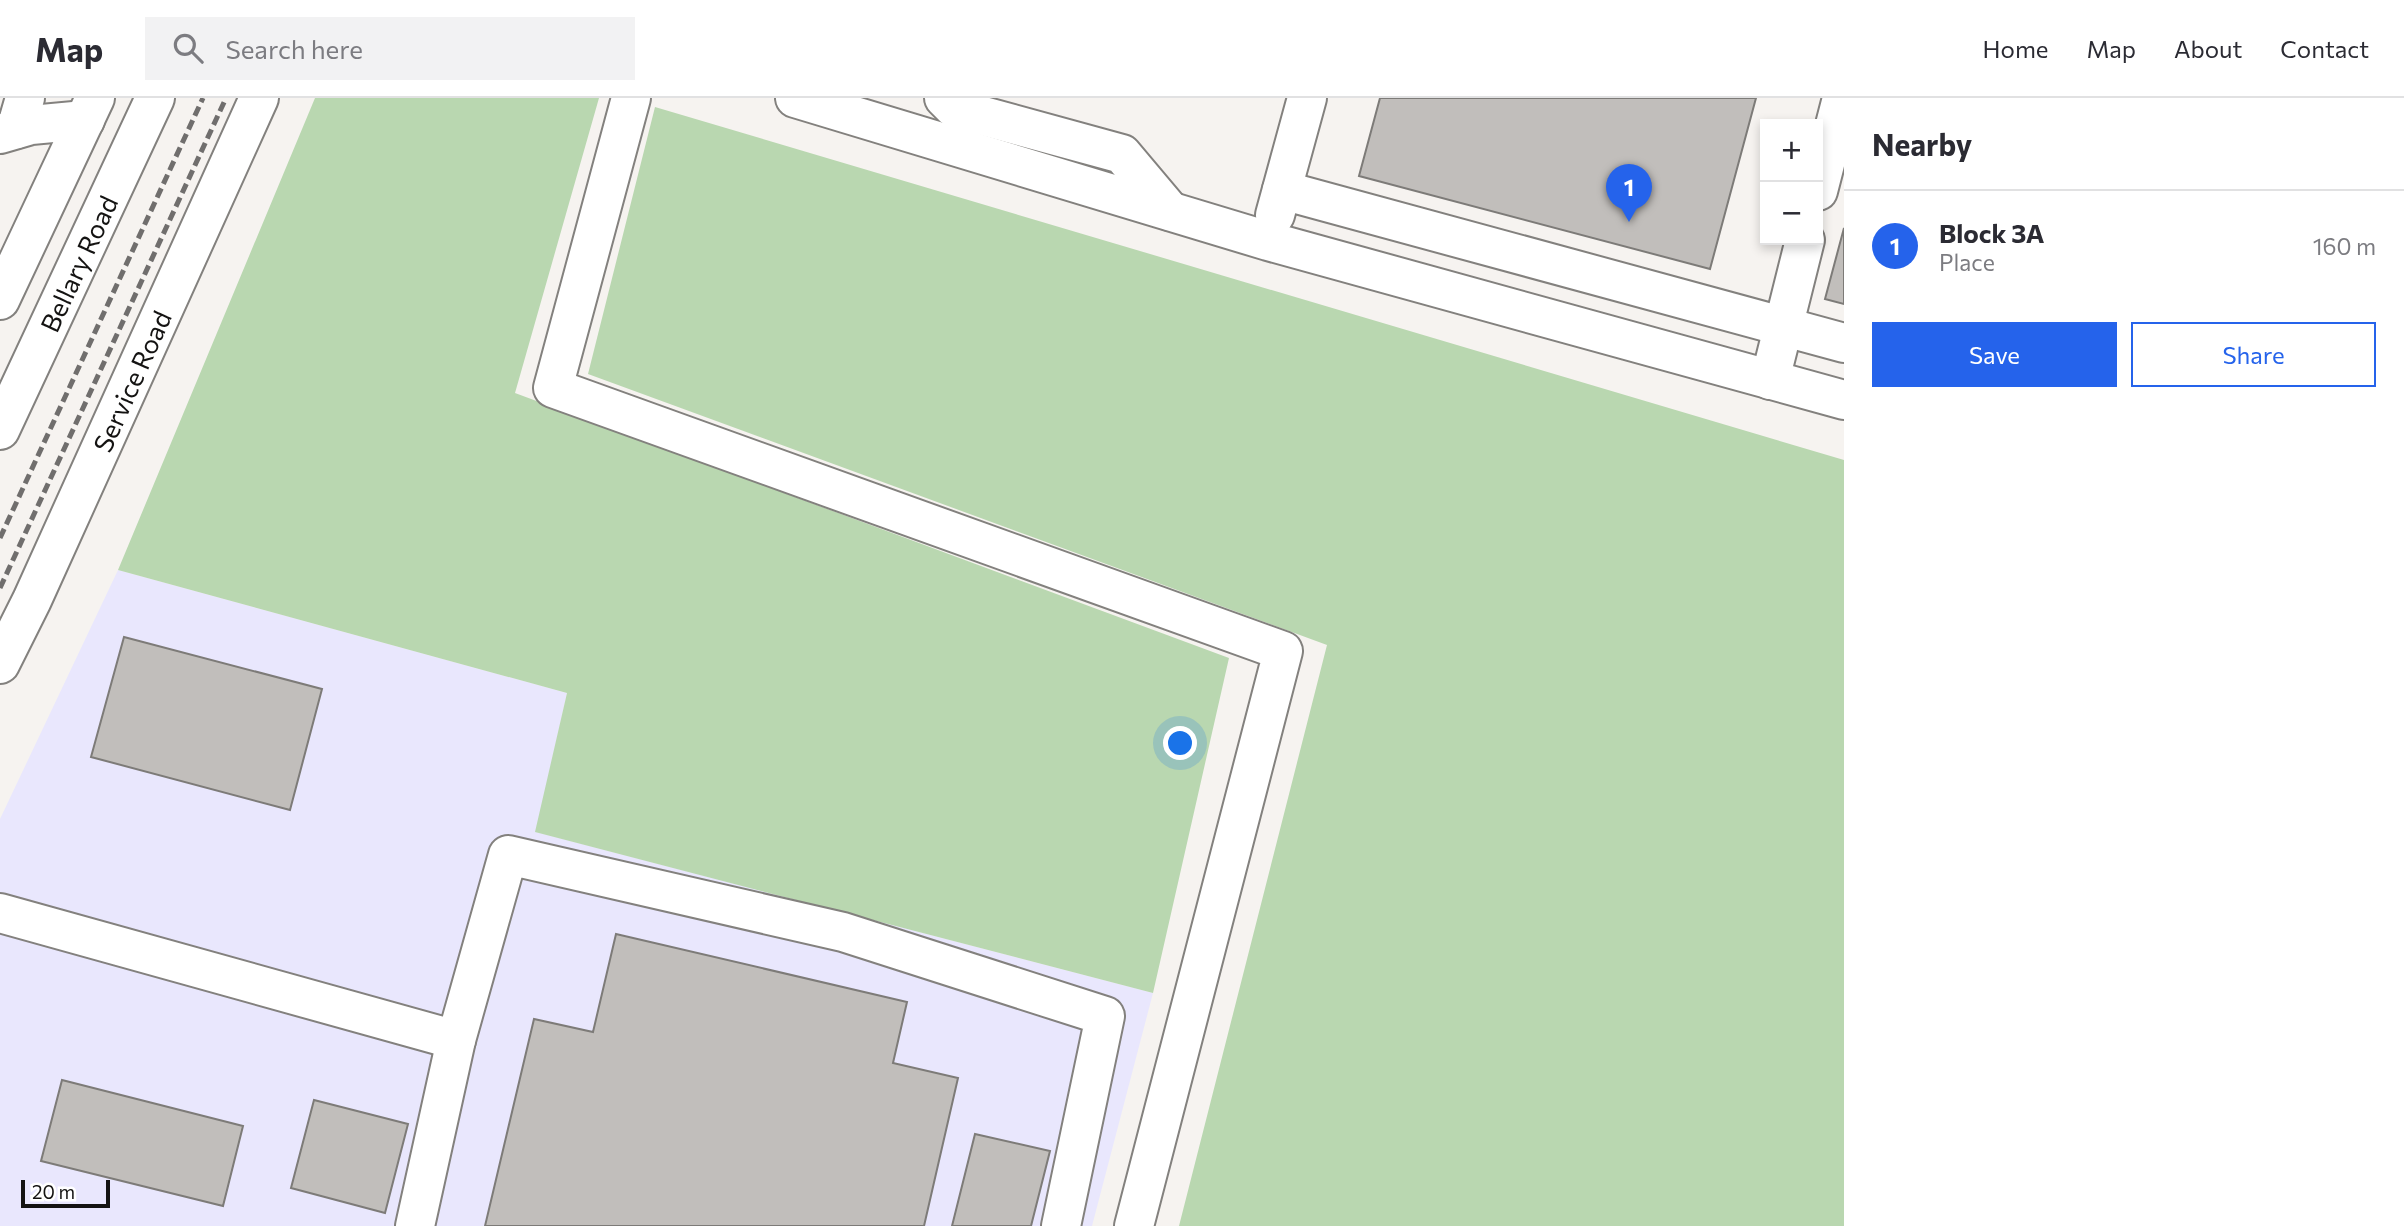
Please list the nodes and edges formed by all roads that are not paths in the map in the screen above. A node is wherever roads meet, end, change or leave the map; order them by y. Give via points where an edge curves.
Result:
1 (155, 98) edge
2 (259, 98) edge
3 (631, 98) edge
4 (794, 98) edge
5 (944, 98) edge
6 (1307, 98) edge
7 (1842, 98) edge
8 (90, 109) edge
9 (14, 120) edge
10 (1820, 182) edge
11 (1282, 190) junction
12 (1170, 211) junction
13 (1268, 241) junction
14 (1804, 245) edge
15 (0, 300) edge
16 (1783, 326) junction
17 (1844, 343) edge
18 (1770, 380) junction
19 (1844, 400) edge
20 (0, 430) edge
21 (0, 664) edge
22 (0, 913) edge
23 (456, 1040) junction
24 (415, 1226) edge
25 (1061, 1226) edge
26 (1134, 1226) edge

1 - 20 main road, Bellary Road
2 - 21 main road, Service Road
3 - 26 main road via 554,388 1283,651
4 - 12 main road
5 - 12 main road via 954,108 1122,155
6 - 11 main road
7 - 10 main road
8 - 9 main road via 31,125
8 - 15 main road, Bellary Road
11 - 13 main road
11 - 16 main road
12 - 13 main road
13 - 18 main road
14 - 16 main road
16 - 17 main road
16 - 18 main road
18 - 19 main road
22 - 23 main road
23 - 24 main road
23 - 25 main road via 508,855 843,932 1105,1016

